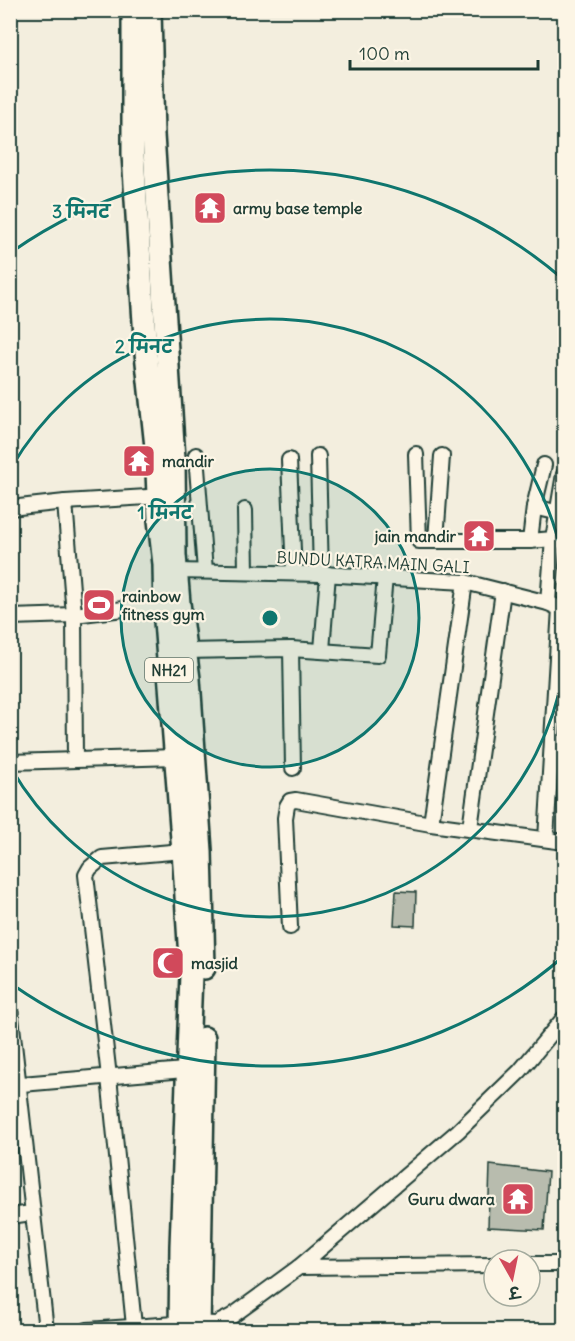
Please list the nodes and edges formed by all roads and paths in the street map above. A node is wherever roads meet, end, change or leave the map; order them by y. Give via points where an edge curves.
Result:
1 (133, 10) edge
2 (150, 10) edge
3 (416, 454) dead end
4 (196, 455) dead end
5 (318, 456) dead end
6 (442, 456) dead end
7 (289, 459) dead end
8 (544, 465) dead end
9 (564, 474) edge
10 (166, 496) junction
11 (65, 502) junction
12 (534, 507) junction
13 (10, 508) edge
14 (245, 510) dead end
15 (561, 514) edge
16 (436, 540) junction
17 (559, 540) edge
18 (530, 541) junction
19 (176, 571) junction
20 (204, 571) junction
21 (246, 572) junction
22 (294, 573) junction
23 (324, 574) junction
24 (385, 577) junction
25 (465, 582) junction
26 (503, 591) junction
27 (165, 604) junction
28 (557, 607) edge
29 (74, 615) junction
30 (10, 617) edge
31 (291, 648) junction
32 (322, 650) junction
33 (185, 651) junction
34 (176, 757) junction
35 (75, 760) junction
36 (10, 762) edge
37 (293, 768) dead end
38 (431, 824) junction
39 (470, 828) junction
40 (546, 839) junction
41 (564, 842) edge
42 (183, 851) junction
43 (290, 927) dead end
44 (10, 1008) edge
45 (564, 1018) edge
46 (196, 1069) junction
47 (109, 1077) junction
48 (14, 1085) edge
49 (32, 1213) junction
50 (10, 1216) edge
51 (542, 1264) edge
52 (564, 1264) edge
53 (482, 1265) edge
54 (299, 1267) junction
55 (134, 1326) junction
56 (190, 1327) edge
57 (46, 1330) edge
58 (87, 1330) edge

1 - 10 highway, NH21 via 133,154 146,353 156,447
2 - 10 highway, NH21
3 - 16 street via 418,539
4 - 20 street
5 - 23 street
6 - 16 street
7 - 22 street
8 - 12 street
9 - 15 street
10 - 11 street
10 - 19 highway, NH21
10 - 27 highway, NH21
11 - 13 street
11 - 29 street
12 - 15 street
12 - 18 street
14 - 21 street
15 - 17 street
16 - 18 street
17 - 18 street
17 - 28 street
19 - 20 street, BUNDU KATRA MAIN GALI
19 - 33 highway, NH21
20 - 21 street, BUNDU KATRA MAIN GALI
21 - 22 street, BUNDU KATRA MAIN GALI
22 - 23 street, BUNDU KATRA MAIN GALI
23 - 24 street, BUNDU KATRA MAIN GALI
23 - 32 street
24 - 25 street, BUNDU KATRA MAIN GALI
24 - 32 street via 380,654
25 - 26 street, BUNDU KATRA MAIN GALI
25 - 38 street
26 - 28 street, BUNDU KATRA MAIN GALI
26 - 39 street
27 - 29 street
27 - 34 highway, NH21
28 - 40 street
29 - 30 street
29 - 35 street
31 - 32 street
31 - 33 street
31 - 37 street
33 - 46 highway, NH21 via 203,908
34 - 35 street
34 - 42 highway, NH21
35 - 36 street
38 - 39 street
38 - 43 street via 296,800 288,803 285,818
39 - 40 street
40 - 41 street
42 - 46 highway, NH21
42 - 47 street via 102,858 86,875
44 - 48 street
45 - 54 street via 520,1071 458,1131
46 - 47 street
46 - 56 highway, NH21 via 181,1246
47 - 48 street
47 - 55 street
48 - 49 street
49 - 50 street
49 - 57 street
51 - 52 street
53 - 54 street
54 - 56 street via 222,1323
55 - 56 street
55 - 58 street

